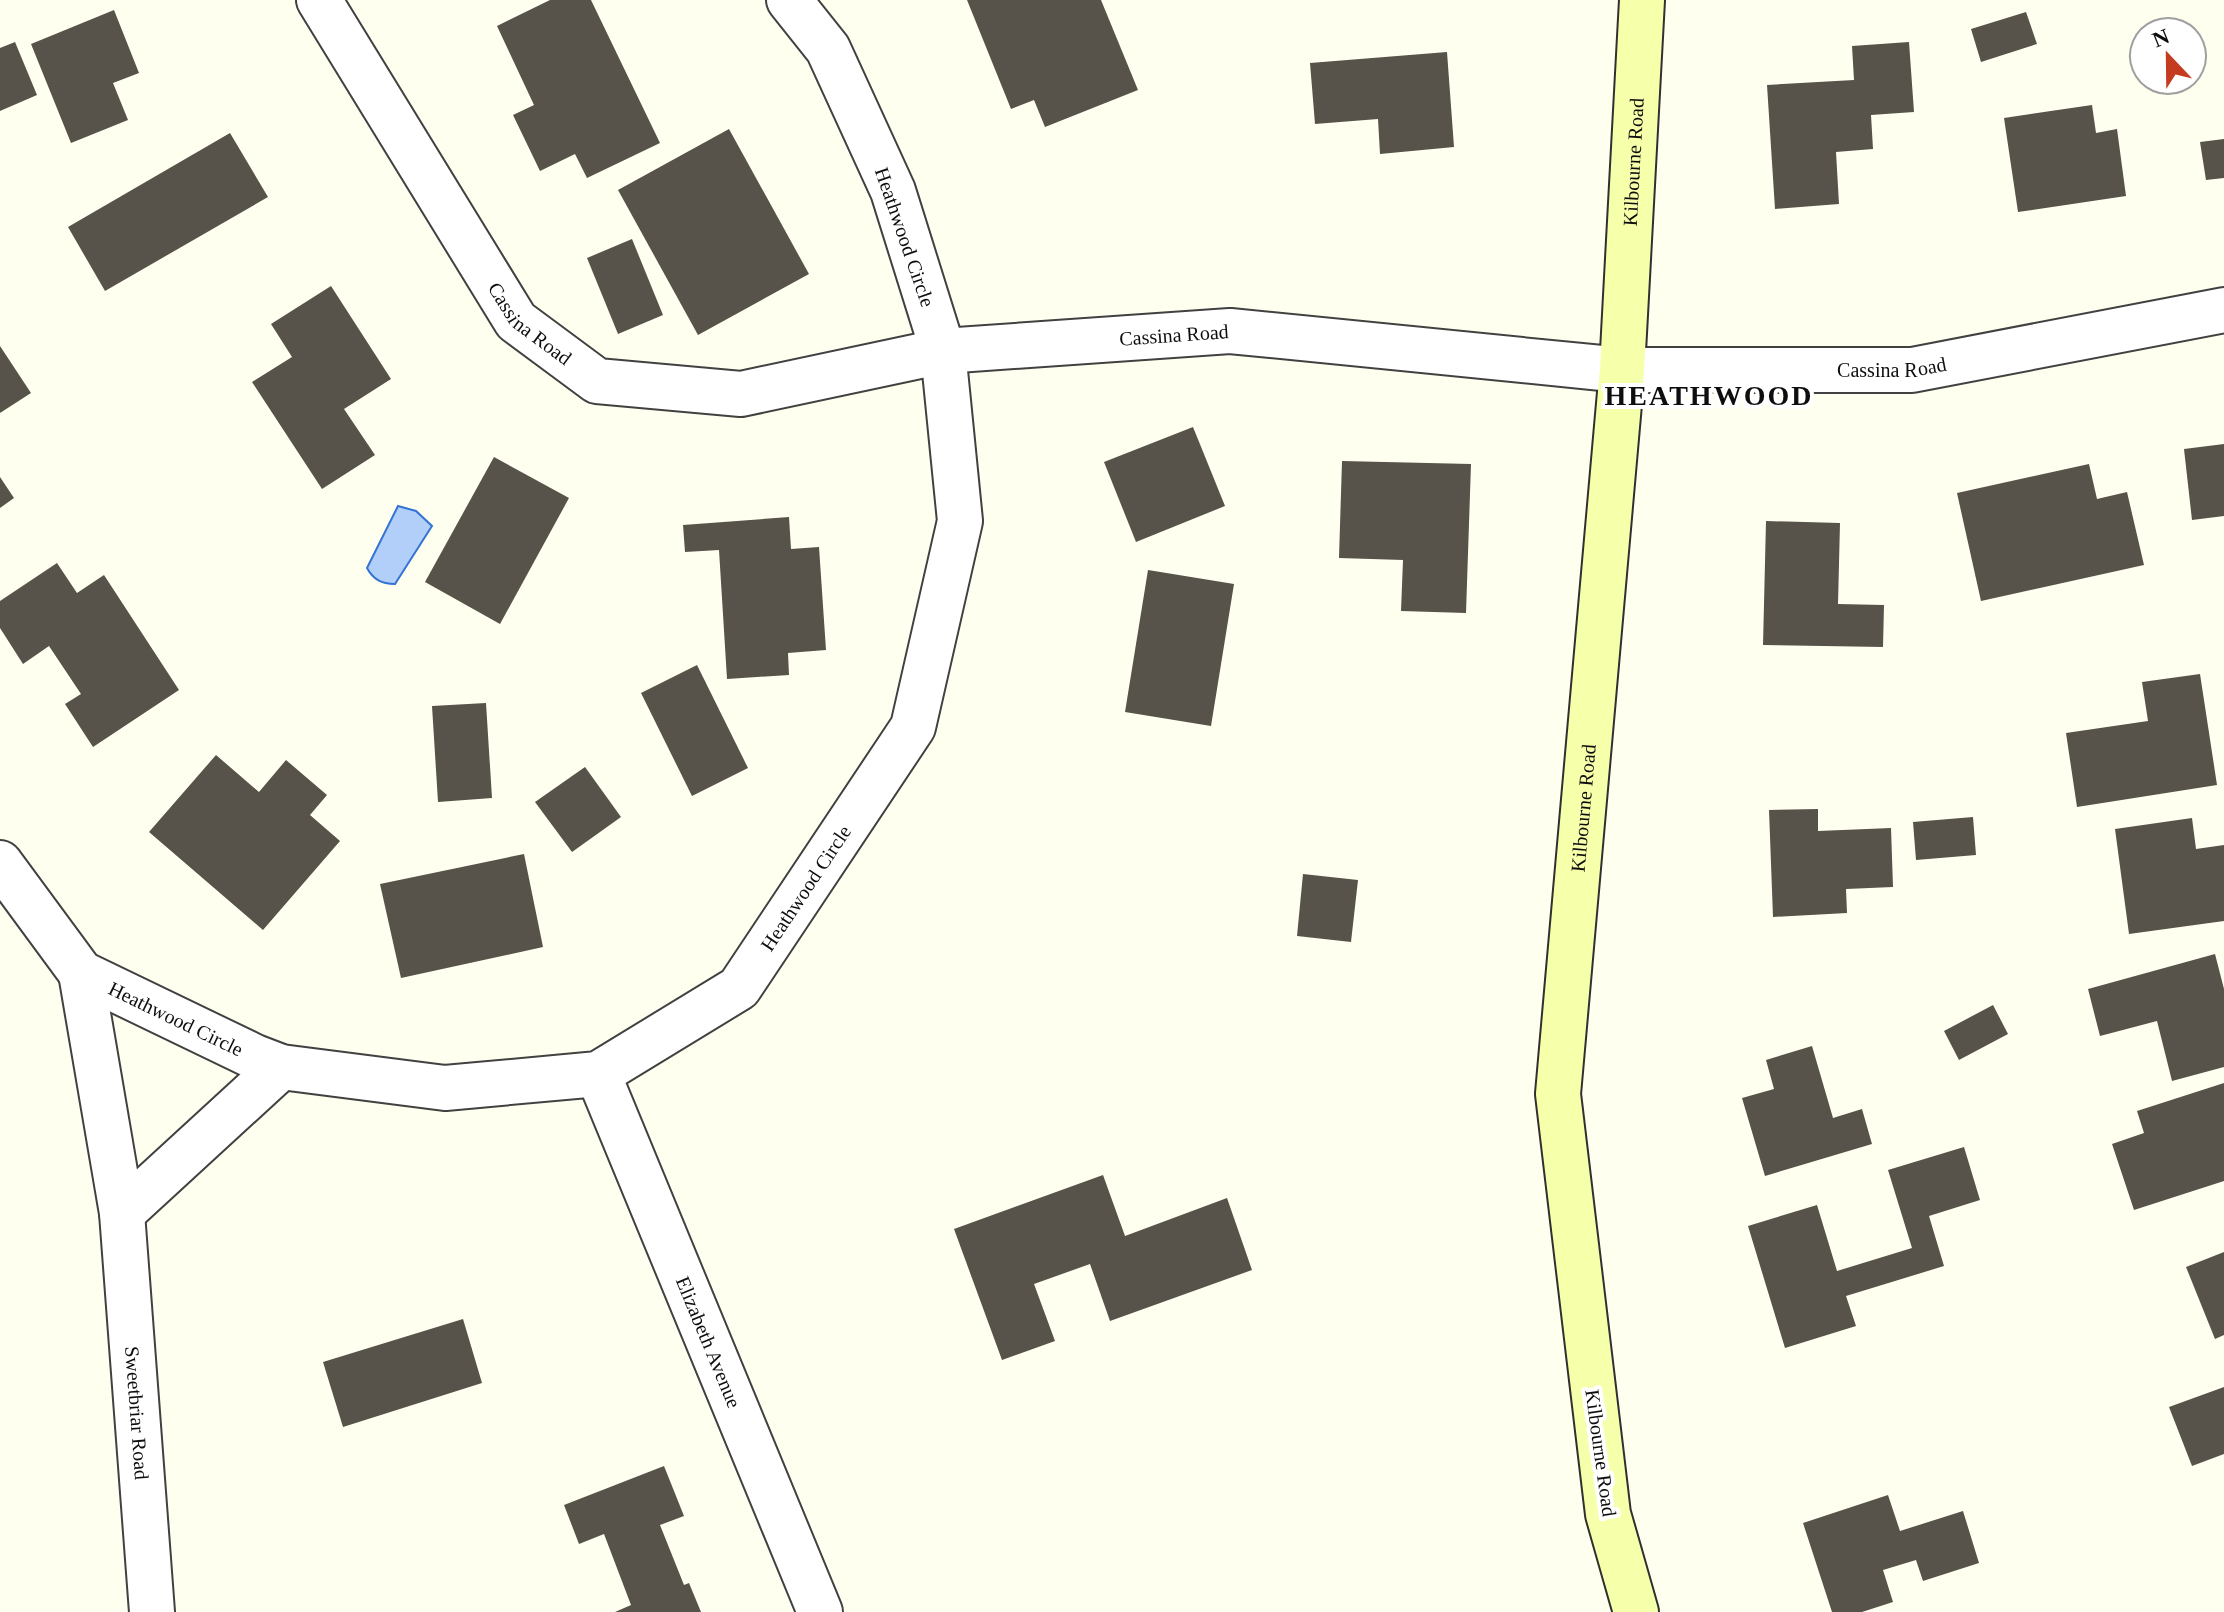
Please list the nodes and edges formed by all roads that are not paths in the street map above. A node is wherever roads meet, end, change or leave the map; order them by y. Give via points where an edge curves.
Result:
1 (319, 0) edge
2 (789, 0) edge
3 (1642, 0) edge
4 (2224, 310) edge
5 (943, 351) junction
6 (1622, 370) junction
7 (0, 863) edge
8 (81, 973) junction
9 (281, 1067) junction
10 (598, 1074) junction
11 (122, 1213) junction
12 (152, 1612) edge
13 (820, 1612) edge
14 (1636, 1612) edge

1 - 5 street, Cassina Road via 516,321 597,381 741,394
2 - 5 street, Heathwood Circle via 828,49 893,191
3 - 6 street, Kilbourne Road
4 - 6 street, Cassina Road via 1912,370
5 - 6 street, Cassina Road via 1230,331
5 - 10 street, Heathwood Circle via 960,521 913,727 739,988
6 - 14 street, Kilbourne Road via 1558,1094 1608,1514
7 - 8 street, Heathwood Circle
8 - 9 street, Heathwood Circle
8 - 11 street, Sweetbriar Road
9 - 10 street, Heathwood Circle via 445,1088
9 - 11 street
10 - 13 street, Elizabeth Avenue
11 - 12 street, Sweetbriar Road

